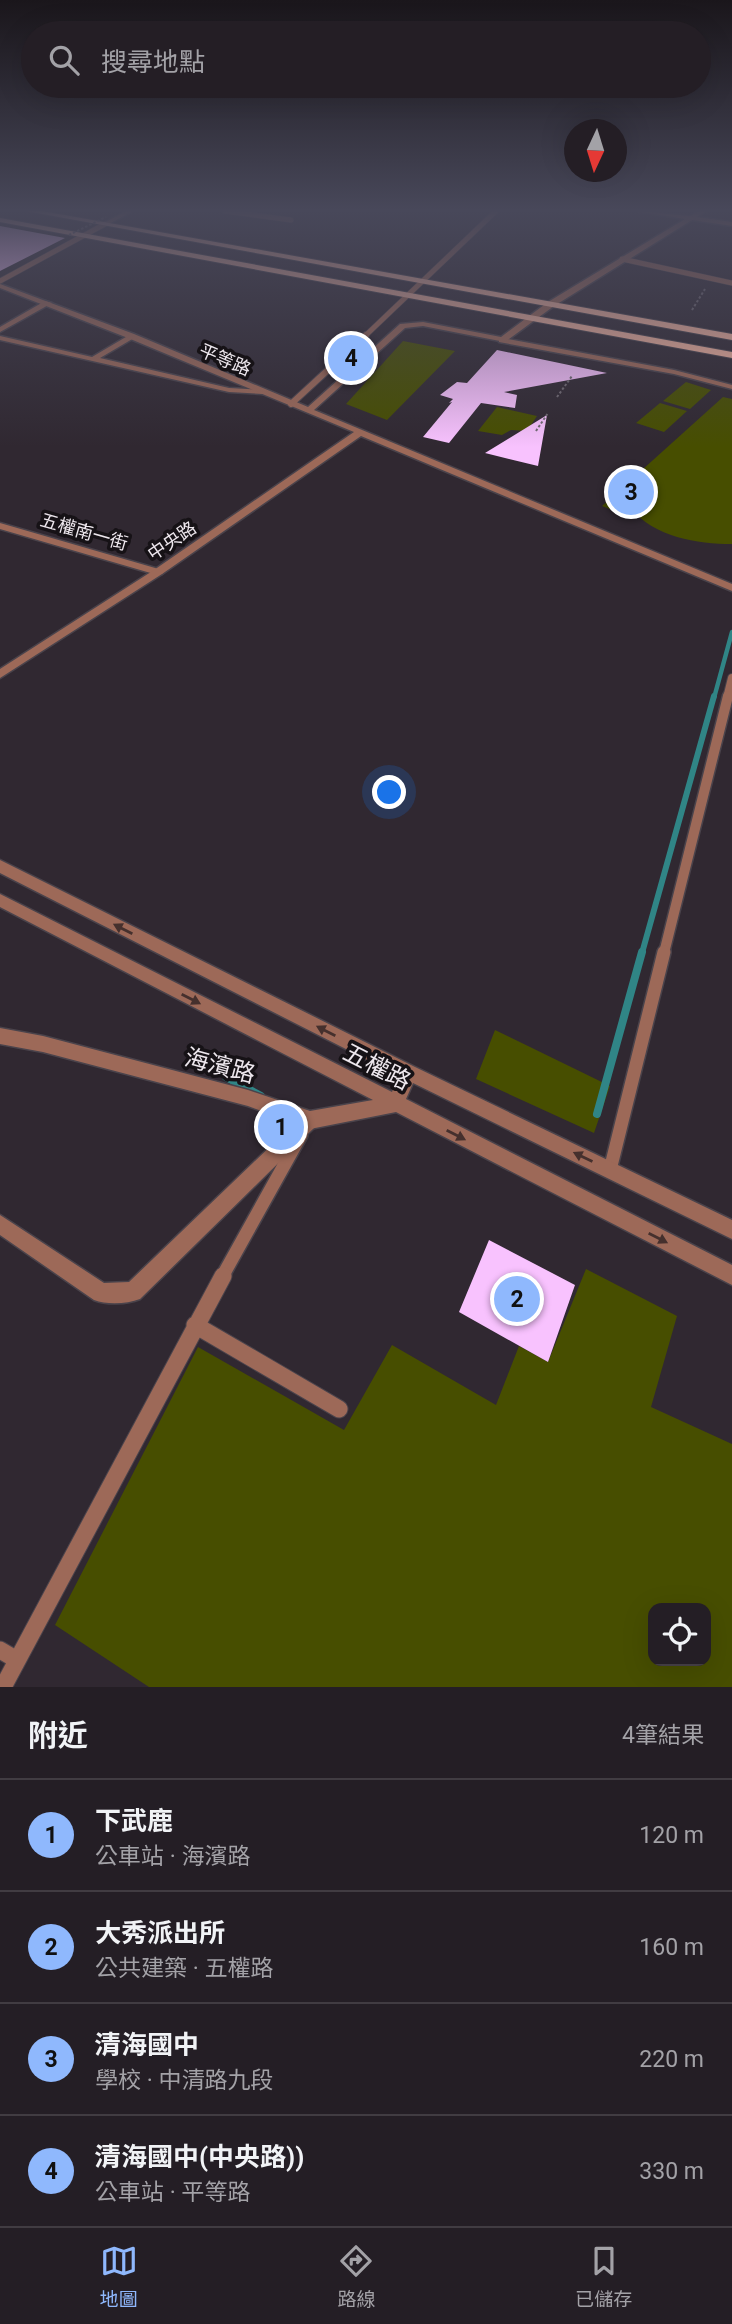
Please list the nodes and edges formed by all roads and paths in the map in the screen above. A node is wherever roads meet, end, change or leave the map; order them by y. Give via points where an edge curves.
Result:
1 (16, 290) edge
2 (401, 290) edge
3 (415, 290) edge
4 (486, 290) edge
5 (574, 290) edge
6 (706, 290) edge
7 (413, 292) junction
8 (555, 302) junction
9 (48, 303) junction
10 (692, 310) dead end
11 (535, 315) junction
12 (732, 329) edge
13 (0, 330) edge
14 (131, 336) junction
15 (732, 337) edge
16 (0, 338) edge
17 (502, 340) junction
18 (732, 348) edge
19 (732, 355) edge
20 (92, 360) junction
21 (214, 372) junction
22 (572, 376) dead end
23 (196, 383) junction
24 (732, 387) edge
25 (263, 392) junction
26 (557, 397) dead end
27 (291, 404) junction
28 (308, 411) junction
29 (548, 413) dead end
30 (360, 432) junction
31 (536, 432) dead end
32 (0, 526) edge
33 (158, 572) junction
34 (732, 588) edge
35 (0, 674) edge
36 (732, 678) edge
37 (0, 866) edge
38 (0, 900) edge
39 (0, 1036) edge
40 (409, 1073) junction
41 (395, 1104) junction
42 (310, 1120) junction
43 (610, 1170) junction
44 (0, 1224) edge
45 (732, 1230) edge
46 (732, 1275) edge
47 (195, 1325) junction
48 (338, 1409) dead end
49 (0, 1650) edge
50 (17, 1660) junction
51 (3, 1687) edge

1 - 9 street, 平等路
2 - 7 main road
3 - 7 lane
4 - 8 main road
5 - 8 street
6 - 10 path
7 - 11 main road
7 - 27 lane
8 - 11 street
8 - 12 main road
8 - 15 main road
9 - 13 street
9 - 14 street, 平等路
11 - 17 street
11 - 18 main road
11 - 19 main road
14 - 20 street
14 - 21 street, 平等路
16 - 20 street
17 - 24 street
17 - 28 street via 424,324 403,326
20 - 23 street
21 - 23 street
21 - 25 street, 平等路
22 - 26 path
23 - 25 street
25 - 27 street, 平等路
27 - 28 street, 平等路
28 - 30 street, 平等路
29 - 31 path
30 - 33 street, 中央路
30 - 34 street, 平等路
32 - 33 street, 五權南一街
33 - 35 street, 中央路
36 - 43 lane
40 -> 37 street, 五權路
38 -> 41 street, 五權路
39 - 42 street, 海濱路 via 248,1098
40 - 41 street
43 -> 40 street, 五權路
41 - 42 street
41 -> 46 street, 五權路
42 - 44 street via 133,1292 101,1293
42 - 47 lane
43 - 45 street, 五權路
47 - 48 lane
47 - 50 lane
49 - 50 lane
50 - 51 lane

